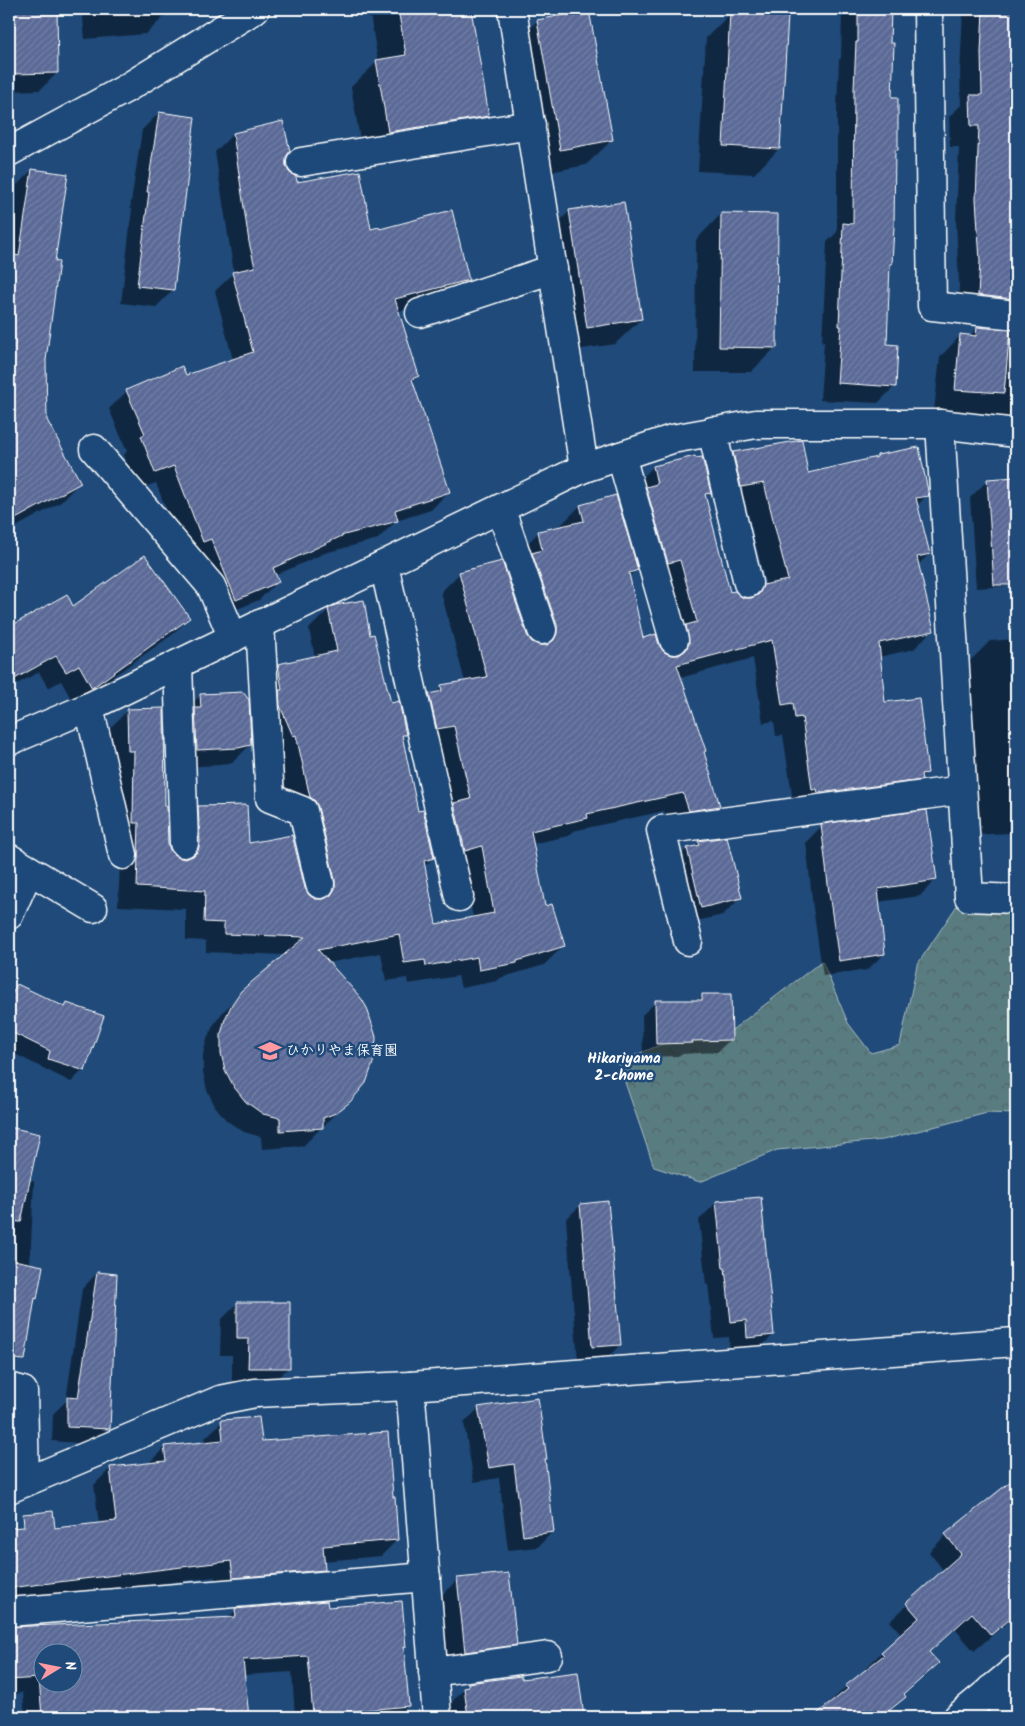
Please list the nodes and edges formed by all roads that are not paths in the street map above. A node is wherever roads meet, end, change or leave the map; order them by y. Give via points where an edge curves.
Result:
1 (255, 9) edge
2 (512, 9) edge
3 (928, 9) edge
4 (530, 125) junction
5 (9, 152) edge
6 (301, 162) dead end
7 (553, 269) junction
8 (420, 313) dead end
9 (1016, 315) edge
10 (940, 424) junction
11 (712, 432) junction
12 (1016, 433) edge
13 (94, 449) dead end
14 (621, 456) junction
15 (584, 468) junction
16 (501, 510) junction
17 (384, 565) junction
18 (748, 583) dead end
19 (260, 624) junction
20 (542, 630) dead end
21 (233, 638) junction
22 (674, 640) dead end
23 (178, 664) junction
24 (89, 708) junction
25 (9, 741) edge
26 (962, 790) junction
27 (184, 843) dead end
28 (123, 855) dead end
29 (19, 864) edge
30 (320, 884) dead end
31 (459, 898) dead end
32 (1016, 899) edge
33 (93, 908) dead end
34 (9, 915) edge
35 (688, 941) dead end
36 (1016, 1342) edge
37 (410, 1386) junction
38 (9, 1387) edge
39 (17, 1485) edge
40 (426, 1576) junction
41 (9, 1612) edge
42 (548, 1656) dead end
43 (1016, 1669) edge
44 (433, 1672) junction
45 (991, 1688) junction
46 (437, 1717) edge
47 (958, 1717) edge
48 (1010, 1717) edge

1 - 5 street via 125,89
2 - 4 street
3 - 9 street via 932,306
4 - 6 street
4 - 7 street
7 - 8 street
7 - 15 street
10 - 11 street via 756,424
10 - 12 street
10 - 26 street
11 - 14 street via 672,438
11 - 18 street
13 - 21 street via 211,586
14 - 15 street
14 - 22 street
15 - 16 street
16 - 17 street
16 - 20 street
17 - 19 street
17 - 31 street
19 - 21 street
19 - 30 street via 270,798 303,811
21 - 23 street
23 - 24 street
23 - 27 street
24 - 25 street
24 - 28 street
26 - 32 street via 969,897
26 - 35 street via 661,830
29 - 33 street
29 - 34 street
36 - 37 street
37 - 39 street via 255,1393 220,1400
37 - 40 street
38 - 39 street via 23,1391
40 - 41 street
40 - 44 street
42 - 44 street
43 - 45 street
44 - 46 street
45 - 47 street
45 - 48 street

